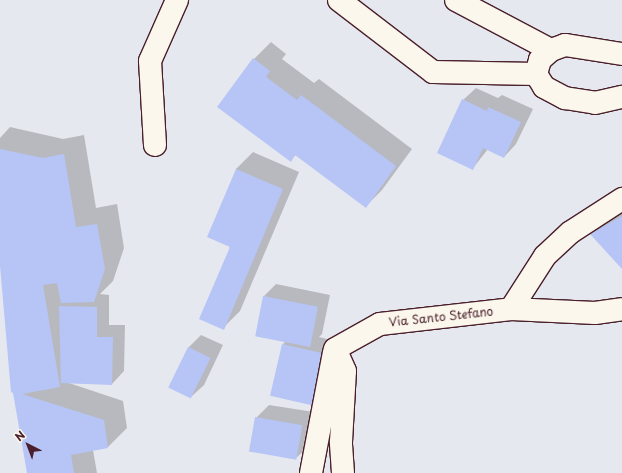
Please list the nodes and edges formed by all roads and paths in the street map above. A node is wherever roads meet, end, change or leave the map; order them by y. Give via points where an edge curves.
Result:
1 (177, 0) edge
2 (339, 0) edge
3 (456, 0) edge
4 (551, 50) junction
5 (622, 54) edge
6 (536, 74) junction
7 (622, 97) edge
8 (155, 145) dead end
9 (622, 199) edge
10 (511, 309) junction
11 (622, 309) edge
12 (335, 349) junction
13 (311, 473) edge
14 (343, 473) edge

1 - 8 street via 150,61
2 - 6 street via 433,72
3 - 4 street
4 - 5 street via 564,45
4 - 6 street via 540,60
6 - 7 street via 544,87 565,98 595,103
9 - 10 street via 571,232 545,256
10 - 11 street, Via Santo Stefano via 595,313
10 - 12 street, Via Santo Stefano via 380,324
12 - 13 street
12 - 14 street via 345,371 341,442

